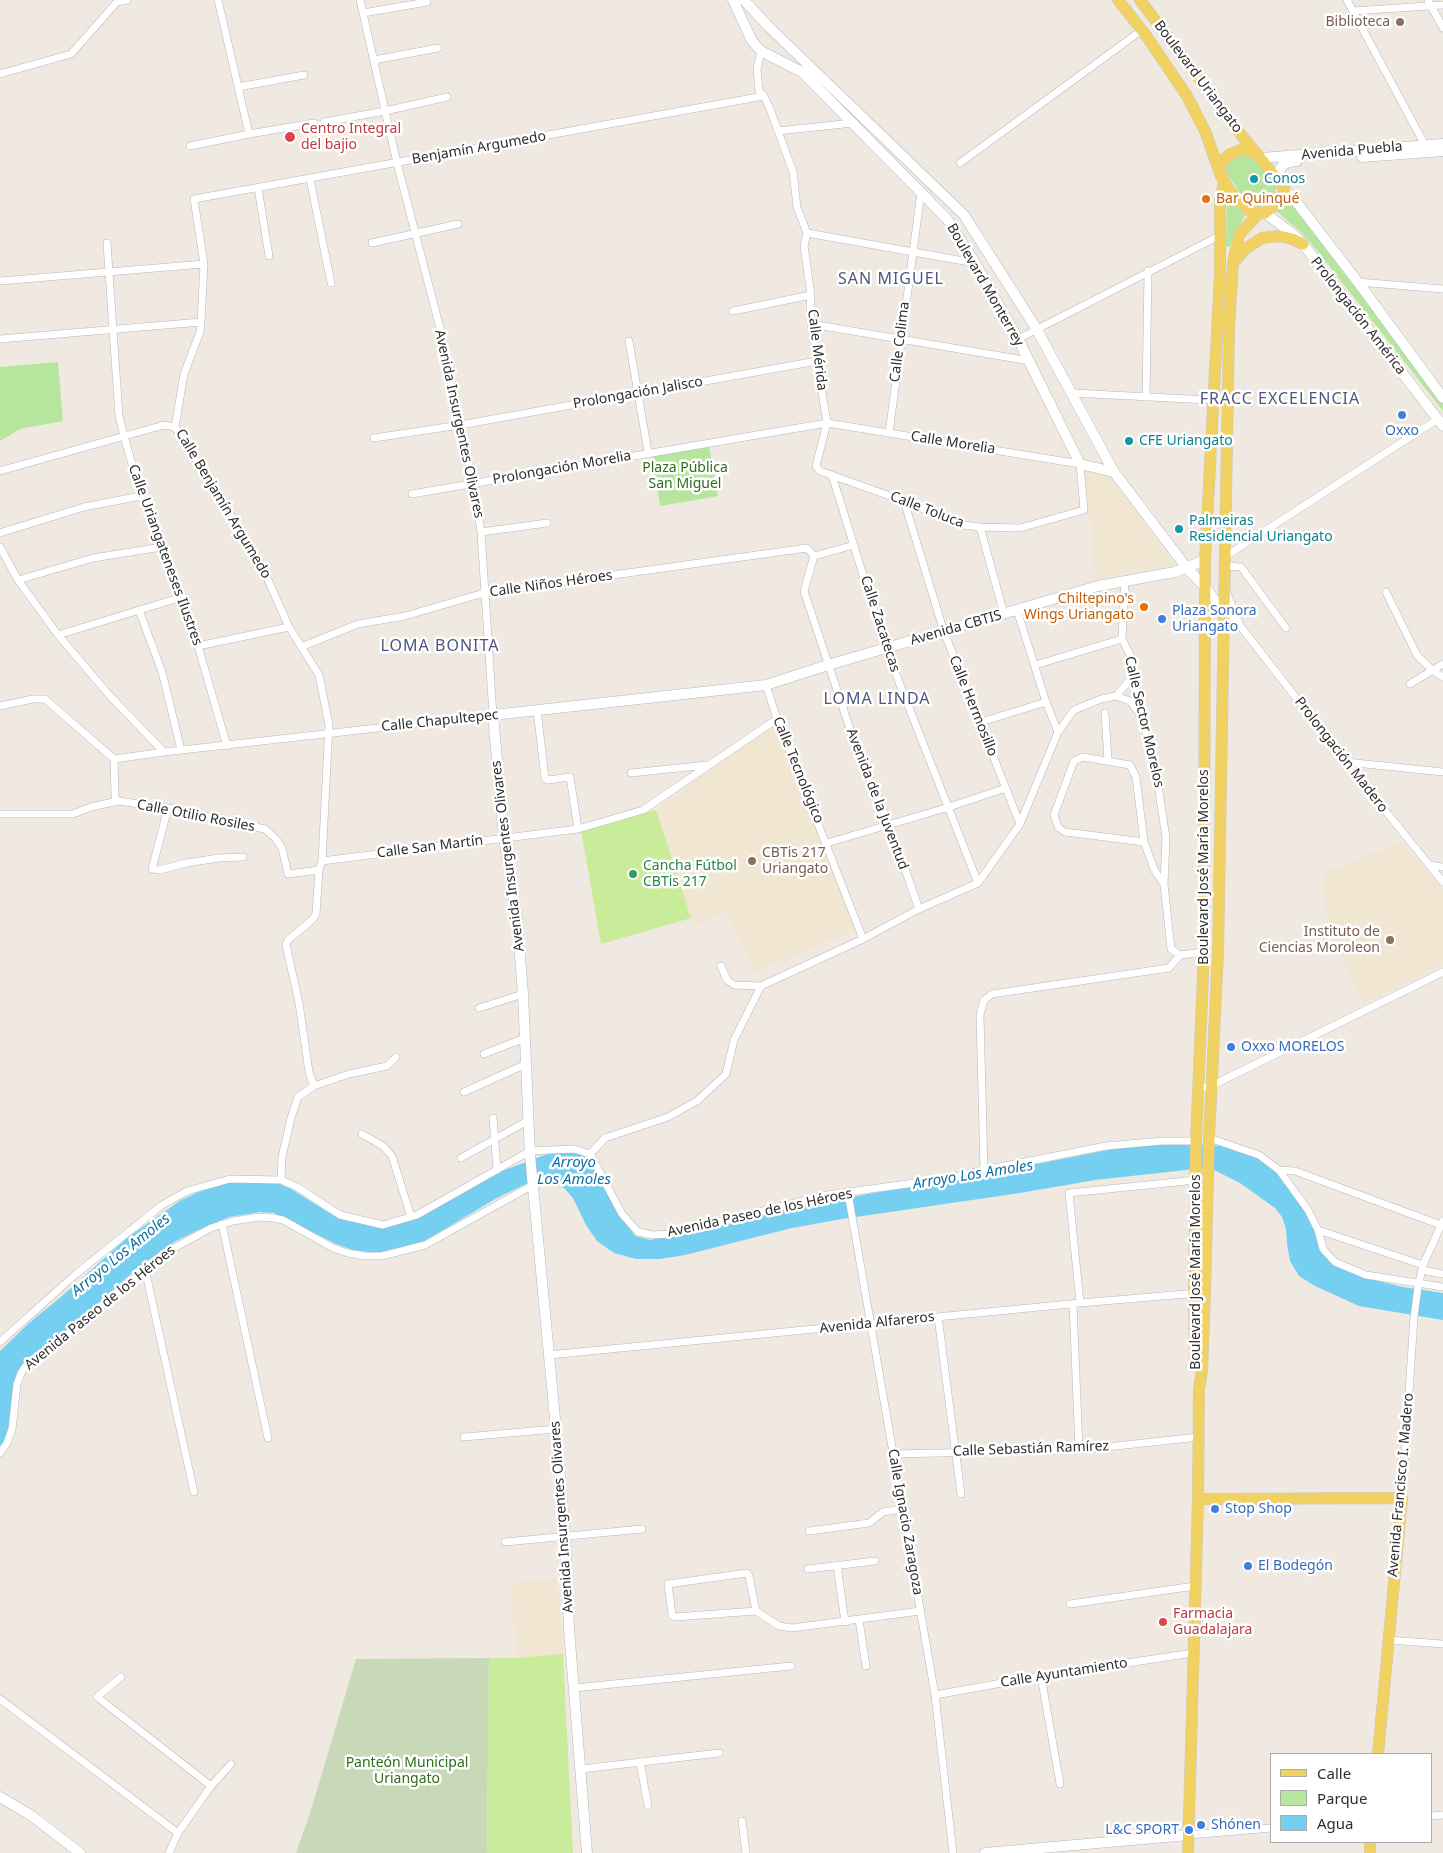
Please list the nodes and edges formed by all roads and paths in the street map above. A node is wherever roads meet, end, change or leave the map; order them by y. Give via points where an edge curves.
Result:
1 (128, 0) edge
2 (218, 0) edge
3 (360, 0) edge
4 (733, 0) edge
5 (744, 0) edge
6 (1118, 0) edge
7 (1140, 0) edge
8 (1347, 0) edge
9 (116, 1) edge
10 (427, 2) dead end
11 (1430, 3) edge
12 (1443, 5) edge
13 (362, 12) junction
14 (1353, 12) junction
15 (768, 26) junction
16 (1443, 28) edge
17 (1142, 30) junction
18 (781, 38) junction
19 (752, 41) junction
20 (438, 48) dead end
21 (765, 52) junction
22 (374, 60) junction
23 (0, 74) edge
24 (304, 75) dead end
25 (238, 87) junction
26 (764, 96) junction
27 (447, 97) dead end
28 (385, 111) junction
29 (314, 122) dead end
30 (324, 122) dead end
31 (853, 123) junction
32 (778, 131) junction
33 (250, 134) junction
34 (1443, 144) edge
35 (190, 146) dead end
36 (1426, 148) junction
37 (1443, 151) edge
38 (1259, 156) junction
39 (397, 163) junction
40 (960, 163) dead end
41 (1275, 176) junction
42 (310, 179) junction
43 (1222, 179) junction
44 (258, 188) junction
45 (1284, 190) junction
46 (921, 192) junction
47 (194, 199) joint
48 (1261, 214) junction
49 (458, 224) dead end
50 (415, 233) junction
51 (807, 233) junction
52 (1221, 235) junction
53 (107, 243) dead end
54 (372, 243) dead end
55 (1303, 244) junction
56 (912, 251) junction
57 (269, 256) dead end
58 (975, 263) junction
59 (1233, 263) junction
60 (204, 264) junction
61 (1148, 270) junction
62 (109, 272) junction
63 (0, 281) edge
64 (1358, 282) junction
65 (331, 283) dead end
66 (1443, 288) edge
67 (811, 295) junction
68 (733, 311) dead end
69 (202, 322) junction
70 (811, 324) junction
71 (1036, 328) junction
72 (114, 330) junction
73 (1018, 338) junction
74 (0, 339) edge
75 (900, 339) junction
76 (629, 342) dead end
77 (817, 361) junction
78 (1030, 361) junction
79 (638, 393) junction
80 (1073, 394) junction
81 (1146, 397) junction
82 (1443, 398) edge
83 (1213, 401) junction
84 (1228, 401) junction
85 (827, 423) junction
86 (1440, 423) edge
87 (460, 425) junction
88 (175, 427) junction
89 (889, 433) junction
90 (124, 436) junction
91 (374, 438) dead end
92 (648, 452) junction
93 (1104, 454) junction
94 (1080, 464) junction
95 (816, 466) joint
96 (1094, 467) junction
97 (0, 471) edge
98 (1114, 472) junction
99 (832, 475) junction
100 (474, 484) junction
101 (412, 494) dead end
102 (141, 496) junction
103 (904, 501) junction
104 (547, 523) dead end
105 (980, 527) junction
106 (481, 532) junction
107 (0, 533) edge
108 (854, 545) junction
109 (0, 547) edge
110 (162, 547) junction
111 (814, 556) junction
112 (1205, 560) junction
113 (1226, 561) junction
114 (1186, 567) junction
115 (18, 580) junction
116 (1125, 581) junction
117 (1205, 587) junction
118 (1225, 587) junction
119 (1386, 592) dead end
120 (484, 593) junction
121 (182, 597) junction
122 (139, 610) junction
123 (1017, 610) junction
124 (1223, 612) junction
125 (1004, 614) junction
126 (289, 627) junction
127 (1241, 627) junction
128 (1286, 628) dead end
129 (944, 632) junction
130 (58, 635) junction
131 (1122, 639) junction
132 (198, 646) junction
133 (302, 647) junction
134 (886, 649) junction
135 (1443, 664) edge
136 (828, 665) junction
137 (1035, 665) junction
138 (1432, 670) junction
139 (1134, 675) junction
140 (1443, 677) edge
141 (1410, 684) dead end
142 (766, 685) junction
143 (1116, 696) junction
144 (1046, 702) junction
145 (0, 706) edge
146 (537, 710) junction
147 (1105, 713) dead end
148 (1139, 713) junction
149 (493, 715) junction
150 (777, 719) junction
151 (981, 722) junction
152 (1058, 732) junction
153 (329, 733) junction
154 (227, 746) junction
155 (181, 750) junction
156 (164, 752) junction
157 (114, 759) junction
158 (1108, 761) junction
159 (1346, 762) junction
160 (709, 765) junction
161 (1443, 772) edge
162 (631, 773) dead end
163 (1006, 788) junction
164 (118, 801) junction
165 (949, 807) junction
166 (168, 808) junction
167 (0, 814) edge
168 (888, 824) junction
169 (1020, 824) junction
170 (578, 829) junction
171 (504, 838) junction
172 (1144, 842) junction
173 (827, 843) junction
174 (243, 857) dead end
175 (322, 860) junction
176 (1429, 865) junction
177 (1443, 867) edge
178 (319, 870) junction
179 (978, 882) junction
180 (1443, 882) edge
181 (1164, 884) junction
182 (919, 909) junction
183 (863, 939) junction
184 (1204, 952) junction
185 (1180, 955) junction
186 (721, 966) dead end
187 (1443, 972) edge
188 (761, 986) junction
189 (523, 994) junction
190 (479, 1008) dead end
191 (525, 1038) junction
192 (484, 1054) dead end
193 (396, 1057) dead end
194 (526, 1064) junction
195 (314, 1086) junction
196 (1211, 1086) junction
197 (1198, 1088) junction
198 (464, 1092) dead end
199 (492, 1118) dead end
200 (529, 1120) junction
201 (362, 1134) dead end
202 (494, 1140) junction
203 (1209, 1141) junction
204 (1196, 1142) junction
205 (530, 1153) junction
206 (590, 1154) junction
207 (461, 1158) dead end
208 (497, 1170) junction
209 (984, 1170) junction
210 (1279, 1170) junction
211 (1200, 1175) junction
212 (281, 1180) junction
213 (533, 1183) junction
214 (849, 1194) junction
215 (412, 1217) junction
216 (1442, 1223) edge
217 (222, 1224) junction
218 (1318, 1230) junction
219 (1433, 1243) junction
220 (1443, 1244) edge
221 (1423, 1268) junction
222 (145, 1269) junction
223 (1443, 1274) edge
224 (1419, 1285) junction
225 (1443, 1287) edge
226 (1200, 1293) junction
227 (1076, 1303) junction
228 (938, 1317) junction
229 (872, 1324) junction
230 (0, 1342) edge
231 (549, 1355) junction
232 (556, 1429) junction
233 (464, 1437) dead end
234 (1199, 1437) junction
235 (268, 1438) dead end
236 (1079, 1450) junction
237 (955, 1452) junction
238 (0, 1453) edge
239 (893, 1454) junction
240 (194, 1492) dead end
241 (960, 1494) dead end
242 (1402, 1498) junction
243 (1198, 1499) junction
244 (902, 1510) junction
245 (642, 1529) dead end
246 (809, 1532) dead end
247 (565, 1537) junction
248 (505, 1542) dead end
249 (875, 1560) dead end
250 (837, 1565) junction
251 (808, 1569) dead end
252 (1196, 1586) junction
253 (1070, 1604) dead end
254 (756, 1611) junction
255 (920, 1611) junction
256 (859, 1620) junction
257 (845, 1622) junction
258 (1388, 1640) junction
259 (1443, 1644) edge
260 (1193, 1653) junction
261 (791, 1666) dead end
262 (866, 1666) dead end
263 (1041, 1676) junction
264 (122, 1677) dead end
265 (574, 1688) junction
266 (935, 1695) junction
267 (0, 1699) edge
268 (719, 1753) dead end
269 (1378, 1753) edge
270 (640, 1762) junction
271 (231, 1764) dead end
272 (581, 1768) junction
273 (1060, 1784) dead end
274 (211, 1786) junction
275 (0, 1797) edge
276 (648, 1806) dead end
277 (742, 1821) dead end
278 (1270, 1828) edge
279 (178, 1833) junction
280 (1188, 1834) junction
281 (80, 1853) edge
282 (169, 1853) edge
283 (587, 1853) edge
284 (746, 1853) edge
285 (954, 1853) edge
286 (986, 1853) edge
287 (1188, 1853) edge

1 - 9 street
2 - 25 street
3 - 13 street, Avenida Insurgentes Olivares
4 - 19 street, Boulevard Monterrey
5 - 15 street, Boulevard Monterrey
6 - 17 main road, Boulevard Uriangato
7 - 38 main road, Boulevard Uriangato
8 - 14 street
9 - 23 street via 71,54
10 - 13 street
11 - 12 street
11 - 14 street
11 - 16 street
13 - 22 street, Avenida Insurgentes Olivares
14 - 36 street
15 - 18 street, Boulevard Monterrey
15 - 19 street via 755,31
17 - 40 street
17 - 43 main road, Boulevard Uriangato via 1187,96
18 - 21 street via 778,49
18 - 71 street, Boulevard Monterrey via 964,214
19 - 21 street, Boulevard Monterrey
20 - 22 street
21 - 26 street via 757,69 759,91
21 - 31 street, Boulevard Monterrey via 802,72
22 - 28 street, Avenida Insurgentes Olivares
24 - 25 street
25 - 33 street
26 - 32 street
26 - 39 street, Benjamín Argumedo
27 - 28 street
28 - 30 street
28 - 39 street, Avenida Insurgentes Olivares
29 - 33 street
31 - 32 street
31 - 46 street, Boulevard Monterrey
32 - 51 street via 793,172 797,207
33 - 35 street
34 - 36 street, Avenida Puebla
36 - 37 street, Avenida Puebla
36 - 38 street, Avenida Puebla
36 - 41 street, Avenida Puebla via 1289,162
38 - 41 main road
38 - 43 main road via 1243,149 1230,154 1221,162
39 - 42 street, Benjamín Argumedo
39 - 50 street, Avenida Insurgentes Olivares
41 - 45 main road
42 - 44 street, Benjamín Argumedo
42 - 65 street
43 - 48 main road via 1250,211
43 - 52 main road, Boulevard José María Morelos
44 - 47 street, Benjamín Argumedo
44 - 57 street
45 - 48 main road via 1278,202
45 - 64 street, Prolongación América
46 - 56 street, Calle Colima
46 - 58 street, Boulevard Monterrey via 947,219
47 - 60 street, Calle Benjamín Argumedo
48 - 55 street, Prolongación América
48 - 59 main road, Boulevard José María Morelos via 1239,235
49 - 50 street
50 - 54 street
50 - 87 street, Avenida Insurgentes Olivares via 442,336
51 - 56 street
51 - 67 street, Calle Mérida via 804,246
52 - 61 street
52 - 83 main road, Boulevard José María Morelos
53 - 62 street, Calle Uriangateneses Ilustres
55 - 59 main road via 1280,236 1262,238 1245,249
55 - 86 street, Prolongación América
56 - 58 street
56 - 75 street, Calle Colima
58 - 73 street, Boulevard Monterrey
59 - 84 main road, Boulevard José María Morelos
60 - 62 street
60 - 69 street, Calle Benjamín Argumedo
61 - 71 street
61 - 81 street
62 - 63 street
62 - 72 street, Calle Uriangateneses Ilustres
64 - 66 street
64 - 82 street, Prolongación América
67 - 68 street
67 - 70 street, Calle Mérida
69 - 72 street
69 - 88 street, Calle Benjamín Argumedo via 184,374
70 - 75 street
70 - 77 street, Calle Mérida
71 - 73 street
71 - 80 street, Boulevard Monterrey
72 - 74 street
72 - 90 street, Calle Uriangateneses Ilustres via 119,416
73 - 78 street, Boulevard Monterrey
75 - 78 street
75 - 89 street, Calle Colima
76 - 79 street
77 - 79 street, Prolongación Jalisco
77 - 85 street, Calle Mérida
78 - 94 street, Boulevard Monterrey
79 - 87 street, Prolongación Jalisco
79 - 92 street
80 - 81 street
80 - 93 street, Boulevard Monterrey
81 - 83 street
83 - 84 street
83 - 112 main road, Boulevard José María Morelos
84 - 113 main road, Boulevard José María Morelos
85 - 89 street, Calle Morelia
85 - 92 street, Prolongación Morelia
85 - 95 street, Calle Mérida
86 - 113 street
87 - 91 street, Prolongación Jalisco
87 - 100 street, Avenida Insurgentes Olivares
88 - 90 street via 164,425
88 - 126 street, Calle Benjamín Argumedo via 260,562
89 - 94 street, Calle Morelia
90 - 97 street
90 - 102 street, Calle Uriangateneses Ilustres
92 - 100 street, Prolongación Morelia
93 - 96 street via 1104,461
93 - 98 street, Boulevard Monterrey
94 - 96 street
94 - 105 street, Calle Toluca via 1084,510 1020,528
95 - 99 street, Calle Toluca
96 - 98 street
98 - 114 street, Boulevard Monterrey
99 - 103 street, Calle Toluca
99 - 108 street, Calle Zacatecas
100 - 101 street, Prolongación Morelia
100 - 106 street, Avenida Insurgentes Olivares
102 - 107 street via 84,507
102 - 110 street, Calle Uriangateneses Ilustres
103 - 105 street, Calle Toluca via 962,525
103 - 129 street, Calle Hermosillo
104 - 106 street
105 - 125 street
106 - 120 street, Avenida Insurgentes Olivares
108 - 111 street
108 - 134 street, Calle Zacatecas
109 - 115 street
110 - 115 street via 93,558
110 - 121 street, Calle Uriangateneses Ilustres
111 - 120 street, Calle Niños Héroes via 807,548
111 - 136 street, Avenida de la Juventud via 804,591
112 - 113 main road via 1219,553
112 - 114 street, Avenida CBTIS
112 - 117 main road, Boulevard José María Morelos
113 - 118 main road, Boulevard José María Morelos
113 - 128 street via 1241,567
114 - 116 street, Avenida CBTIS
114 - 117 street, Boulevard Monterrey
115 - 130 street
116 - 123 street, Avenida CBTIS
116 - 131 street, Calle Sector Morelos
117 - 118 main road via 1215,590
117 - 124 street, Boulevard Monterrey
117 - 184 main road, Boulevard José María Morelos
118 - 124 main road, Boulevard José María Morelos
118 - 127 street, Prolongación Madero
119 - 138 street via 1417,655
120 - 133 street, Calle Niños Héroes via 405,616 358,624
120 - 149 street, Avenida Insurgentes Olivares
121 - 122 street
121 - 132 street, Calle Uriangateneses Ilustres
122 - 130 street
122 - 155 street via 162,672
123 - 125 street, Avenida CBTIS
123 - 137 street
124 - 127 street, Prolongación Madero
124 - 196 main road, Boulevard José María Morelos via 1218,952
125 - 129 street, Avenida CBTIS
126 - 132 street
126 - 133 street, Calle Benjamín Argumedo
127 - 159 street, Prolongación Madero
129 - 134 street, Avenida CBTIS
129 - 151 street, Calle Hermosillo
130 - 156 street
131 - 137 street
131 - 139 street, Calle Sector Morelos via 1132,659
132 - 154 street, Calle Uriangateneses Ilustres
133 - 153 street, Calle Benjamín Argumedo via 319,674
134 - 136 street, Avenida CBTIS
134 - 165 street, Calle Zacatecas
135 - 138 street
136 - 142 street, Avenida CBTIS
136 - 168 street, Avenida de la Juventud via 855,744
137 - 144 street
138 - 140 street
138 - 141 street
139 - 143 street
139 - 148 street, Calle Sector Morelos
142 - 146 street, Calle Chapultepec
142 - 150 street, Calle Tecnológico
143 - 148 street via 1130,701
143 - 152 street via 1074,710
144 - 151 street
144 - 152 street
145 - 157 street via 45,699
146 - 149 street, Calle Chapultepec
146 - 170 street via 545,778 570,777
147 - 158 street
148 - 181 street, Calle Sector Morelos via 1154,752 1166,838
149 - 153 street, Calle Chapultepec
149 - 171 street, Avenida Insurgentes Olivares
150 - 160 street, Calle San Martín
150 - 173 street, Calle Tecnológico
151 - 163 street, Calle Hermosillo
152 - 169 street
153 - 154 street, Calle Chapultepec
153 - 175 street, Calle Benjamín Argumedo
154 - 155 street, Calle Chapultepec
155 - 156 street, Calle Chapultepec
156 - 157 street, Calle Chapultepec
157 - 164 street, Calle Otilio Rosiles via 115,797
158 - 172 street via 1130,765 1136,778
158 - 172 street via 1083,757 1074,761 1054,815 1058,827 1064,832
159 - 161 street
159 - 176 street, Prolongación Madero
160 - 162 street
160 - 170 street, Calle San Martín via 643,810
163 - 165 street
163 - 169 street, Calle Hermosillo
164 - 166 street, Calle Otilio Rosiles
164 - 167 street via 73,814
165 - 168 street
165 - 179 street, Calle Zacatecas
166 - 174 street via 152,869
166 - 178 street, Calle Otilio Rosiles via 265,829 282,848 288,874
168 - 173 street
168 - 182 street, Avenida de la Juventud
169 - 179 street
170 - 171 street, Calle San Martín
171 - 175 street, Calle San Martín
171 - 189 street, Avenida Insurgentes Olivares via 517,918
172 - 181 street
173 - 183 street, Calle Tecnológico
175 - 178 street, Calle Benjamín Argumedo
176 - 177 street
176 - 180 street, Prolongación Madero
178 - 195 street, Calle Benjamín Argumedo via 316,914 286,945
179 - 182 street
181 - 185 street, Calle Sector Morelos via 1171,949
182 - 183 street
183 - 188 street
184 - 185 street
184 - 197 main road, Boulevard José María Morelos
185 - 209 street via 1169,968 992,994 984,1000 980,1015
186 - 188 street via 727,980 734,985
187 - 196 street
188 - 206 street via 734,1040 726,1074 698,1101 668,1117 605,1138
189 - 190 street
189 - 191 street, Avenida Insurgentes Olivares
191 - 192 street
191 - 194 street, Avenida Insurgentes Olivares
193 - 195 street via 387,1066
194 - 198 street
194 - 200 street, Avenida Insurgentes Olivares
195 - 212 street via 298,1097 282,1158
196 - 197 street
196 - 203 main road, Boulevard José María Morelos
197 - 204 main road, Boulevard José María Morelos
199 - 202 street
200 - 202 street
200 - 205 street, Avenida Insurgentes Olivares
201 - 215 street via 383,1146 392,1156
202 - 207 street
202 - 208 street
203 - 210 street via 1259,1155
203 - 211 main road, Boulevard José María Morelos
204 - 209 street, Avenida Paseo de los Héroes via 1106,1146
204 - 211 main road, Boulevard José María Morelos
205 - 206 street via 574,1149
205 - 208 street
205 - 213 street, Avenida Insurgentes Olivares
206 - 214 street, Avenida Paseo de los Héroes via 622,1214 638,1232 652,1235 670,1234 827,1195
208 - 215 street
209 - 214 street, Avenida Paseo de los Héroes
210 - 216 street via 1295,1171
210 - 218 street via 1297,1192
211 - 226 main road, Boulevard José María Morelos
211 - 227 street via 1069,1193
212 - 215 street via 340,1215 384,1225
212 - 230 street via 230,1179 174,1197 124,1234
213 - 217 street, Avenida Paseo de los Héroes via 425,1245 382,1256 364,1256 333,1248 283,1220 260,1217
213 - 231 street, Avenida Insurgentes Olivares
214 - 229 street, Calle Ignacio Zaragoza
216 - 219 street, Avenida Francisco I. Madero
217 - 222 street, Avenida Paseo de los Héroes via 181,1243
217 - 235 street
218 - 221 street
218 - 224 street via 1323,1249 1335,1262 1366,1275
219 - 220 street
219 - 221 street, Avenida Francisco I. Madero
221 - 223 street
221 - 224 street, Avenida Francisco I. Madero
222 - 238 street, Avenida Paseo de los Héroes via 28,1363 17,1384 12,1429
222 - 240 street
224 - 225 street
224 - 242 street, Avenida Francisco I. Madero
226 - 227 street, Avenida Alfareros
226 - 234 main road, Boulevard José María Morelos via 1196,1373
227 - 228 street, Avenida Alfareros
227 - 236 street
228 - 229 street, Avenida Alfareros
228 - 237 street
229 - 231 street, Avenida Alfareros
229 - 239 street, Calle Ignacio Zaragoza
231 - 232 street, Avenida Insurgentes Olivares
232 - 233 street
232 - 247 street, Avenida Insurgentes Olivares
234 - 236 street, Calle Sebastián Ramírez
234 - 243 main road, Boulevard José María Morelos
236 - 237 street, Calle Sebastián Ramírez
237 - 239 street, Calle Sebastián Ramírez
237 - 241 street
239 - 244 street, Calle Ignacio Zaragoza
242 - 243 main road
242 - 258 main road, Avenida Francisco I. Madero
243 - 252 main road, Boulevard José María Morelos
244 - 246 street via 883,1512 869,1523
244 - 255 street, Calle Ignacio Zaragoza
245 - 247 street
247 - 248 street
247 - 265 street, Avenida Insurgentes Olivares
249 - 250 street
250 - 251 street
250 - 257 street
252 - 253 street
252 - 260 main road, Boulevard José María Morelos
254 - 254 street via 747,1573 668,1584 672,1615 675,1617
254 - 257 street via 779,1626 792,1628
255 - 256 street
255 - 266 street, Calle Ignacio Zaragoza
256 - 257 street
256 - 262 street
258 - 259 street
258 - 269 main road, Avenida Francisco I. Madero
260 - 263 street, Calle Ayuntamiento
260 - 280 main road, Boulevard José María Morelos
261 - 265 street
263 - 266 street, Calle Ayuntamiento
263 - 273 street
264 - 274 street via 97,1697
265 - 272 street, Avenida Insurgentes Olivares
266 - 285 street, Calle Ignacio Zaragoza
267 - 279 street
268 - 270 street
270 - 272 street
270 - 276 street
271 - 274 street
272 - 283 street, Avenida Insurgentes Olivares
274 - 279 street
275 - 281 street via 32,1816
277 - 284 street
278 - 280 street
279 - 282 street
280 - 286 street
280 - 287 main road, Boulevard José María Morelos

